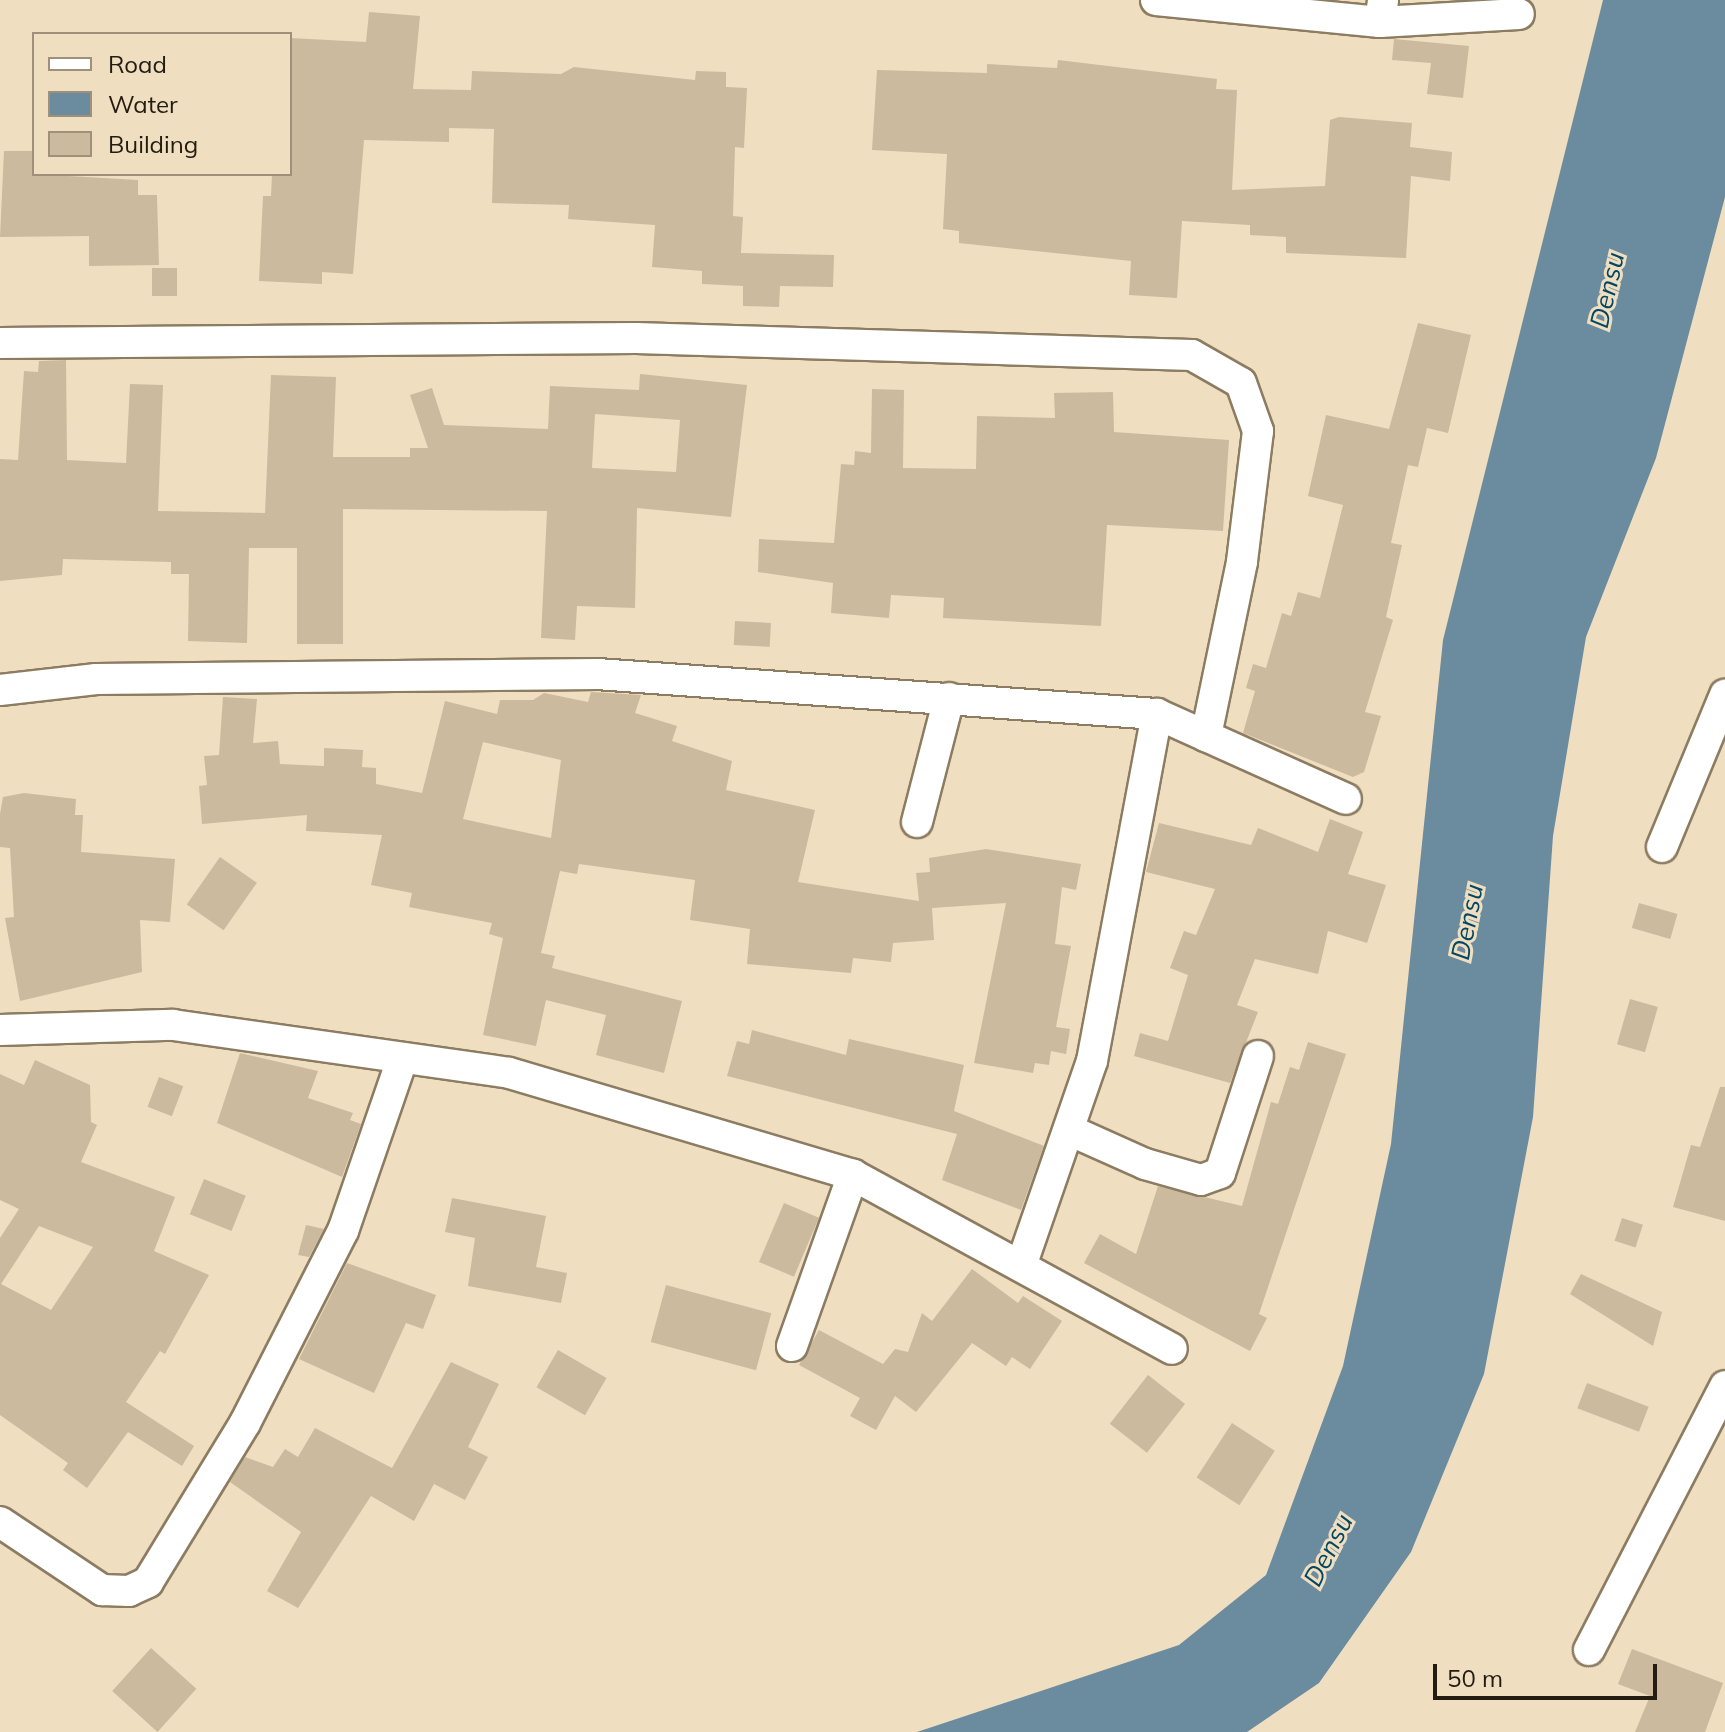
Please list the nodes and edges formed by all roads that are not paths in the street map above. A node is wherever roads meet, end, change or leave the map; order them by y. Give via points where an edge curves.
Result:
1 (1156, 0) edge
2 (1382, 11) edge
3 (1519, 14) dead end
4 (0, 343) edge
5 (0, 690) edge
6 (1725, 695) edge
7 (949, 698) junction
8 (1157, 714) junction
9 (1206, 736) junction
10 (1346, 799) dead end
11 (917, 822) dead end
12 (1662, 847) dead end
13 (0, 1030) edge
14 (1258, 1056) dead end
15 (402, 1060) junction
16 (1069, 1130) junction
17 (853, 1175) junction
18 (1021, 1266) junction
19 (792, 1346) dead end
20 (1172, 1349) dead end
21 (1725, 1386) edge
22 (0, 1522) edge
23 (1589, 1650) dead end

1 - 2 street
2 - 3 street
4 - 9 street via 636,338 1192,355 1241,383 1258,431 1242,562
5 - 7 street via 96,679 597,674
6 - 12 street
7 - 8 street
7 - 11 street
8 - 9 street
8 - 16 street via 1092,1061
9 - 10 street
13 - 15 street via 173,1025
14 - 16 street via 1220,1173 1201,1180 1145,1164
15 - 17 street via 509,1073
15 - 22 street via 343,1231 245,1423 148,1582 129,1591 102,1590
16 - 18 street
17 - 18 street
17 - 19 street
18 - 20 street
21 - 23 street

